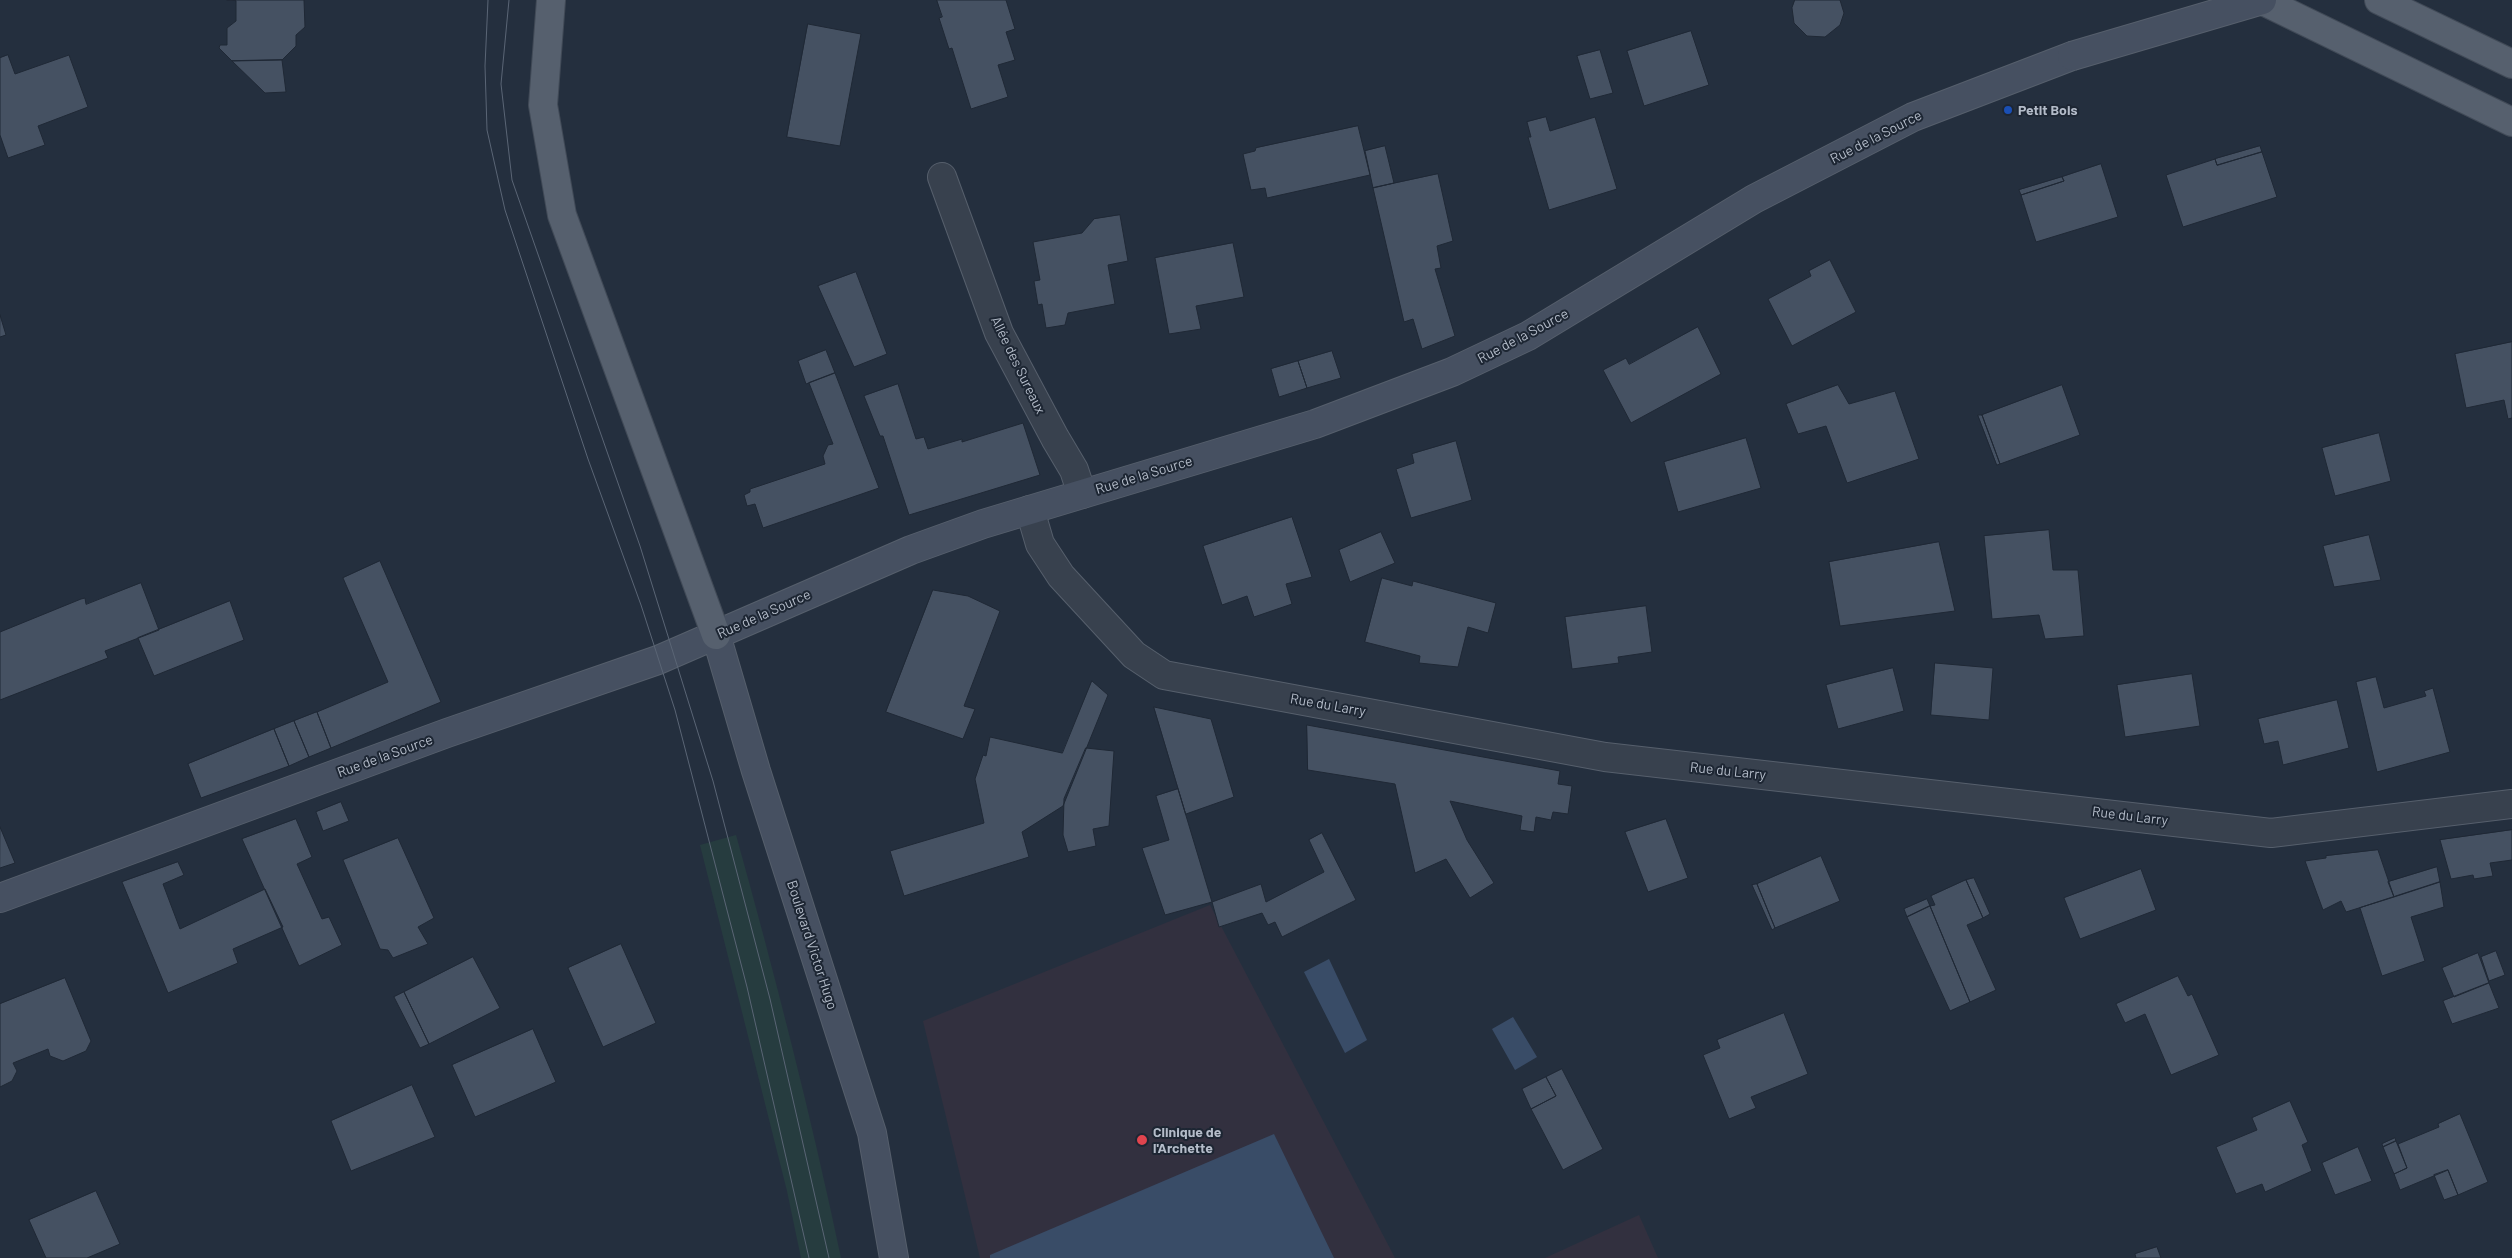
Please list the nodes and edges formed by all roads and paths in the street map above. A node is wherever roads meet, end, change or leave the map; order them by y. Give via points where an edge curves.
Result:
1 (551, 0) edge
2 (2262, 0) edge
3 (2379, 0) edge
4 (2512, 64) edge
5 (2512, 122) edge
6 (942, 176) dead end
7 (1082, 494) junction
8 (1030, 510) junction
9 (716, 635) junction
10 (2512, 804) edge
11 (0, 898) edge
12 (894, 1258) edge

1 - 9 main road via 543,105 562,215
2 - 5 main road
2 - 7 main road, Rue de la Source, bridge via 2072,56 1913,117 1754,199 1528,336 1452,372 1315,424
3 - 4 main road
6 - 7 street, Allée des Sureaux via 999,333 1074,470
7 - 8 main road, Rue de la Source
8 - 9 main road, Rue de la Source via 910,550
8 - 10 street, Rue du Larry via 1040,544 1060,576 1134,655 1164,675 1605,757 2271,832
9 - 11 main road, Rue de la Source via 658,660 447,733
9 - 12 main road, Boulevard Victor Hugo via 756,772 872,1133

